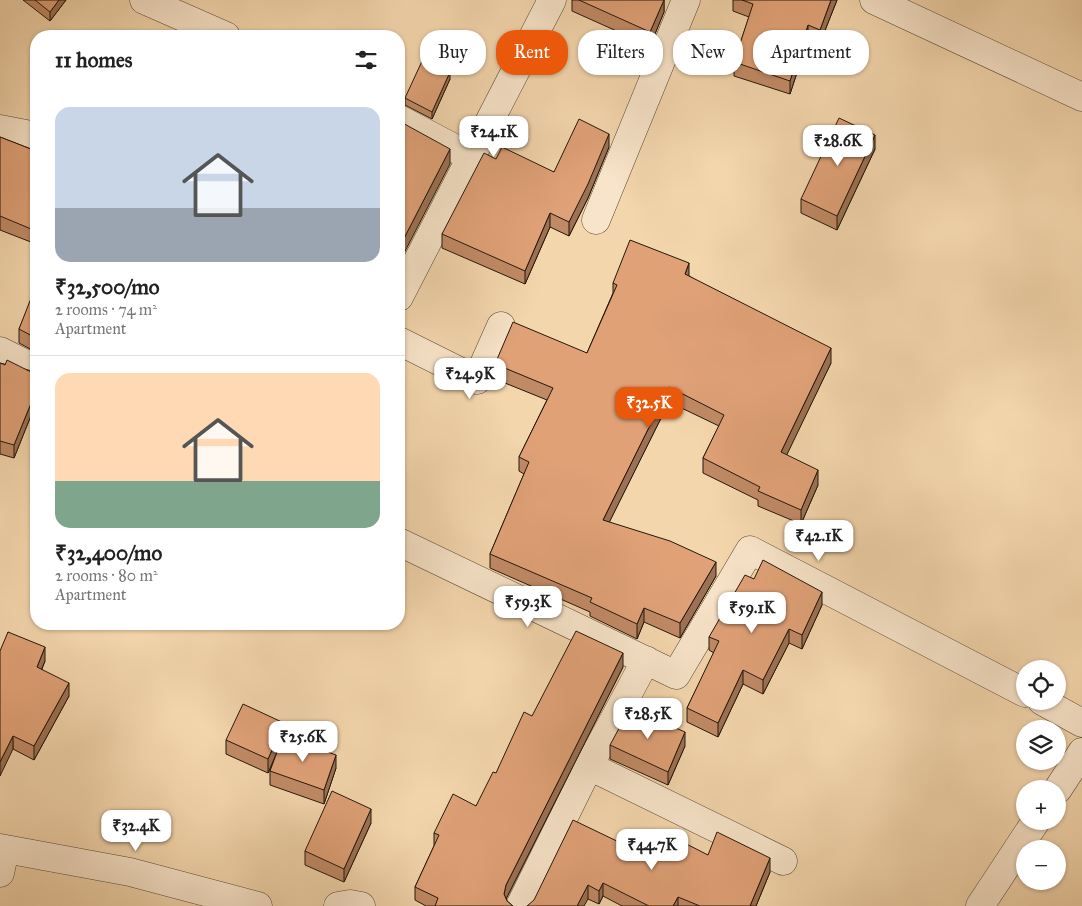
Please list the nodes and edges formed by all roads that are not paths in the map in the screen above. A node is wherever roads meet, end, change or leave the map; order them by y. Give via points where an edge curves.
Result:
1 (144, 0) edge
2 (552, 0) edge
3 (686, 0) edge
4 (874, 0) edge
5 (212, 30) edge
6 (1082, 96) edge
7 (405, 122) edge
8 (0, 129) edge
9 (30, 135) edge
10 (471, 157) junction
11 (596, 220) dead end
12 (405, 285) edge
13 (501, 326) dead end
14 (405, 344) edge
15 (0, 351) edge
16 (30, 366) edge
17 (405, 545) edge
18 (646, 660) junction
19 (1016, 687) edge
20 (1058, 710) edge
21 (1082, 723) edge
22 (1082, 752) edge
23 (589, 766) junction
24 (1064, 780) edge
25 (1030, 830) edge
26 (2, 857) edge
27 (783, 861) dead end
28 (258, 906) edge
29 (338, 906) edge
30 (361, 906) edge
31 (520, 906) edge
32 (980, 906) edge

1 - 5 street
2 - 10 street
3 - 11 street
4 - 6 street
7 - 10 street
8 - 9 street
10 - 12 street
13 - 14 street via 477,380
15 - 16 street
17 - 18 street
18 - 19 street via 676,675 750,550
18 - 23 street
20 - 21 street
22 - 24 street
23 - 27 street
23 - 31 street
25 - 32 street
26 - 28 street via 130,872
29 - 30 street

